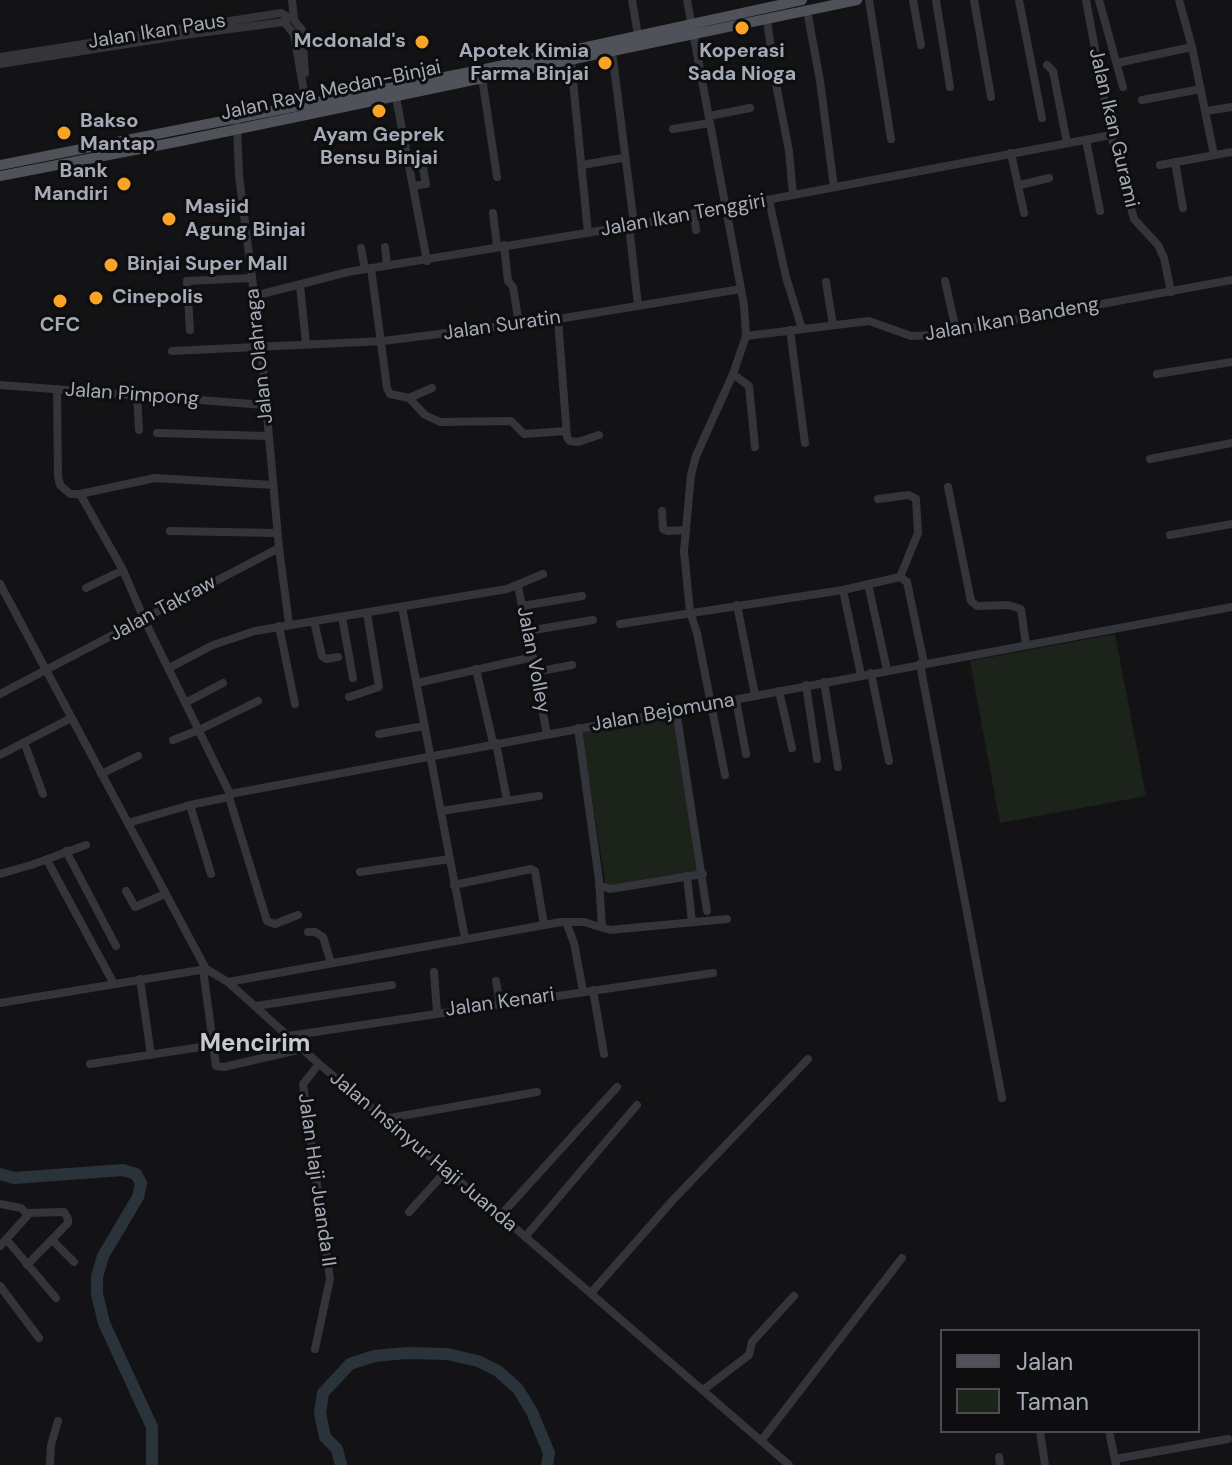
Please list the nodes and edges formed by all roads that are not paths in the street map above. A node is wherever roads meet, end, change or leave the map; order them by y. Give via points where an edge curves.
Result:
1 (292, 0) edge
2 (632, 0) edge
3 (687, 0) edge
4 (857, 0) edge
5 (869, 0) edge
6 (913, 0) edge
7 (936, 0) edge
8 (974, 0) edge
9 (1019, 0) edge
10 (1086, 0) edge
11 (1099, 0) edge
12 (1179, 0) edge
13 (804, 5) edge
14 (294, 20) junction
15 (767, 20) junction
16 (693, 28) junction
17 (638, 35) junction
18 (129, 39) junction
19 (921, 45) dead end
20 (1192, 47) junction
21 (771, 49) dead end
22 (612, 51) junction
23 (0, 57) edge
24 (571, 61) junction
25 (1117, 63) junction
26 (0, 64) edge
27 (1047, 65) dead end
28 (482, 78) junction
29 (304, 84) junction
30 (776, 84) dead end
31 (950, 87) dead end
32 (1123, 87) dead end
33 (1201, 89) junction
34 (395, 92) junction
35 (991, 97) dead end
36 (1142, 100) dead end
37 (1232, 107) edge
38 (750, 108) dead end
39 (307, 109) junction
40 (1206, 111) junction
41 (1042, 118) dead end
42 (709, 120) junction
43 (237, 123) junction
44 (673, 129) dead end
45 (1111, 135) junction
46 (891, 139) dead end
47 (1086, 140) junction
48 (1067, 143) junction
49 (1232, 152) edge
50 (1011, 153) junction
51 (1214, 155) junction
52 (75, 156) junction
53 (421, 158) dead end
54 (622, 158) dead end
55 (1175, 162) junction
56 (0, 165) edge
57 (582, 165) junction
58 (1160, 165) dead end
59 (0, 176) edge
60 (497, 177) dead end
61 (1049, 178) dead end
62 (1020, 185) junction
63 (413, 186) junction
64 (834, 187) junction
65 (793, 195) junction
66 (769, 200) junction
67 (726, 208) junction
68 (1183, 208) dead end
69 (1100, 211) dead end
70 (493, 213) dead end
71 (694, 213) junction
72 (1024, 213) dead end
73 (632, 226) junction
74 (696, 230) dead end
75 (588, 233) junction
76 (501, 246) junction
77 (385, 247) dead end
78 (361, 248) dead end
79 (427, 261) junction
80 (275, 263) dead end
81 (387, 265) junction
82 (251, 266) junction
83 (368, 269) junction
84 (252, 278) junction
85 (1232, 280) edge
86 (945, 281) dead end
87 (826, 282) dead end
88 (300, 285) junction
89 (741, 289) junction
90 (1171, 292) junction
91 (254, 296) junction
92 (638, 305) junction
93 (558, 319) junction
94 (519, 324) junction
95 (833, 325) junction
96 (802, 329) junction
97 (190, 330) dead end
98 (790, 330) junction
99 (956, 330) junction
100 (746, 336) junction
101 (383, 341) junction
102 (306, 344) junction
103 (261, 348) junction
104 (172, 351) dead end
105 (1232, 362) edge
106 (733, 374) junction
107 (1157, 374) dead end
108 (0, 385) edge
109 (432, 388) dead end
110 (57, 389) junction
111 (137, 395) junction
112 (409, 398) junction
113 (265, 405) junction
114 (139, 430) dead end
115 (566, 431) junction
116 (157, 433) dead end
117 (599, 435) dead end
118 (268, 436) junction
119 (805, 443) dead end
120 (1232, 443) edge
121 (755, 447) dead end
122 (1150, 459) dead end
123 (273, 485) junction
124 (948, 487) dead end
125 (80, 494) junction
126 (878, 499) dead end
127 (662, 511) dead end
128 (1232, 524) edge
129 (685, 530) junction
130 (170, 531) dead end
131 (277, 533) junction
132 (1170, 535) dead end
133 (279, 548) junction
134 (123, 570) junction
135 (543, 574) dead end
136 (900, 577) junction
137 (0, 584) edge
138 (868, 584) junction
139 (518, 586) junction
140 (86, 588) dead end
141 (843, 590) junction
142 (582, 596) dead end
143 (737, 605) junction
144 (522, 606) junction
145 (402, 607) junction
146 (1232, 607) edge
147 (690, 612) junction
148 (367, 613) junction
149 (342, 617) junction
150 (144, 619) junction
151 (593, 620) dead end
152 (314, 621) junction
153 (620, 624) dead end
154 (284, 625) junction
155 (528, 631) junction
156 (1026, 645) junction
157 (338, 657) dead end
158 (533, 657) junction
159 (922, 664) junction
160 (572, 665) dead end
161 (169, 668) junction
162 (476, 669) junction
163 (47, 670) junction
164 (887, 670) junction
165 (536, 672) junction
166 (871, 673) junction
167 (861, 675) junction
168 (353, 678) dead end
169 (824, 682) junction
170 (223, 683) dead end
171 (417, 683) junction
172 (806, 685) junction
173 (779, 691) junction
174 (0, 694) edge
175 (755, 695) junction
176 (349, 697) dead end
177 (736, 700) junction
178 (258, 701) dead end
179 (185, 703) junction
180 (712, 703) junction
181 (295, 704) dead end
182 (676, 710) junction
183 (71, 718) junction
184 (424, 726) junction
185 (578, 728) junction
186 (199, 730) junction
187 (379, 734) dead end
188 (547, 734) junction
189 (173, 740) dead end
190 (24, 742) junction
191 (495, 743) junction
192 (792, 748) dead end
193 (746, 754) dead end
194 (0, 755) edge
195 (138, 756) dead end
196 (430, 756) junction
197 (817, 759) dead end
198 (889, 761) dead end
199 (838, 767) dead end
200 (101, 774) junction
201 (725, 775) dead end
202 (43, 794) dead end
203 (230, 796) junction
204 (539, 796) dead end
205 (507, 800) junction
206 (190, 805) junction
207 (441, 811) junction
208 (128, 823) junction
209 (86, 845) dead end
210 (66, 851) junction
211 (450, 859) junction
212 (47, 860) junction
213 (360, 872) dead end
214 (0, 874) edge
215 (211, 874) dead end
216 (703, 874) junction
217 (687, 876) junction
218 (454, 885) junction
219 (599, 885) junction
220 (126, 891) dead end
221 (165, 894) junction
222 (707, 911) dead end
223 (298, 915) dead end
224 (727, 919) dead end
225 (566, 922) junction
226 (692, 922) junction
227 (544, 925) junction
228 (602, 927) junction
229 (308, 932) dead end
230 (465, 938) junction
231 (116, 946) dead end
232 (331, 963) junction
233 (204, 969) junction
234 (434, 972) dead end
235 (713, 973) dead end
236 (140, 979) junction
237 (496, 981) dead end
238 (228, 982) junction
239 (114, 984) junction
240 (392, 985) dead end
241 (593, 990) junction
242 (583, 991) junction
243 (0, 1003) edge
244 (500, 1004) junction
245 (256, 1006) junction
246 (437, 1012) junction
247 (288, 1036) junction
248 (214, 1045) junction
249 (302, 1049) junction
250 (604, 1054) dead end
251 (151, 1055) junction
252 (808, 1059) dead end
253 (90, 1064) dead end
254 (319, 1064) junction
255 (617, 1087) dead end
256 (537, 1092) dead end
257 (1002, 1098) dead end
258 (637, 1105) dead end
259 (384, 1119) junction
260 (446, 1171) junction
261 (0, 1204) edge
262 (409, 1212) dead end
263 (27, 1213) junction
264 (500, 1216) junction
265 (525, 1237) junction
266 (52, 1240) junction
267 (3, 1242) edge
268 (902, 1258) dead end
269 (74, 1262) dead end
270 (27, 1265) junction
271 (0, 1286) edge
272 (591, 1293) junction
273 (794, 1296) dead end
274 (56, 1298) dead end
275 (39, 1338) dead end
276 (315, 1349) dead end
277 (703, 1390) junction
278 (58, 1421) dead end
279 (1040, 1433) edge
280 (1109, 1433) edge
281 (1228, 1439) dead end
282 (761, 1441) junction
283 (1116, 1462) edge
284 (50, 1465) edge
285 (789, 1465) edge
286 (1045, 1465) edge

1 - 14 street
2 - 17 street
3 - 16 street
4 - 13 main road, Jalan Raya Medan-Binjai
5 - 46 street
6 - 19 street
7 - 31 street
8 - 35 street
9 - 41 street
10 - 45 street, Jalan Ikan Gurami
11 - 25 street
12 - 20 street
13 - 15 main road, Jalan Raya Medan-Binjai
13 - 16 main road, Jalan Raya Medan-Binjai
13 - 64 street
14 - 18 street, Jalan Ikan Paus via 281,13
14 - 29 street, Jalan Ikan Paus via 302,30
15 - 16 main road, Jalan Raya Medan-Binjai
15 - 21 street
16 - 17 main road, Jalan Raya Medan-Binjai
16 - 22 main road, Jalan Raya Medan-Binjai
16 - 42 street
17 - 34 main road, Jalan Raya Medan-Binjai
18 - 23 street, Jalan Ikan Paus
18 - 26 street, Jalan Ikan Paus
18 - 29 street, Jalan Ikan Paus via 284,22 294,34
20 - 25 street
20 - 33 street
22 - 24 main road, Jalan Raya Medan-Binjai
22 - 73 street
24 - 28 main road, Jalan Raya Medan-Binjai
24 - 57 street
25 - 32 street
27 - 48 street via 1053,71
28 - 34 main road, Jalan Raya Medan-Binjai
28 - 60 street
29 - 39 street, Jalan Ikan Paus
30 - 65 street
33 - 36 street
33 - 40 street
34 - 39 main road, Jalan Raya Medan-Binjai
34 - 63 street
37 - 40 street
38 - 42 street
39 - 43 main road, Jalan Raya Medan-Binjai
40 - 51 street
42 - 44 street
42 - 67 street
43 - 52 main road, Jalan Raya Medan-Binjai
43 - 82 street, Jalan Olahraga
45 - 47 street, Jalan Ikan Tenggiri
45 - 90 street, Jalan Ikan Gurami via 1134,219 1158,245
47 - 48 street, Jalan Ikan Tenggiri
47 - 69 street
48 - 50 street, Jalan Ikan Tenggiri
49 - 51 street
50 - 62 street
50 - 64 street, Jalan Ikan Tenggiri
51 - 55 street
52 - 56 main road, Jalan Raya Medan-Binjai
52 - 59 main road, Jalan Raya Medan-Binjai
53 - 63 street via 426,184
54 - 57 street
55 - 58 street
55 - 68 street
57 - 75 street
61 - 62 street
62 - 72 street
63 - 79 street
64 - 65 street, Jalan Ikan Tenggiri
65 - 66 street, Jalan Ikan Tenggiri
66 - 67 street, Jalan Ikan Tenggiri
66 - 96 street
67 - 71 street, Jalan Ikan Tenggiri
67 - 89 street
70 - 76 street
71 - 73 street, Jalan Ikan Tenggiri
71 - 74 street
73 - 75 street, Jalan Ikan Tenggiri
73 - 92 street
75 - 76 street, Jalan Ikan Tenggiri
76 - 79 street, Jalan Ikan Tenggiri
76 - 94 street
77 - 81 street
78 - 83 street
79 - 81 street, Jalan Ikan Tenggiri
80 - 82 street
81 - 83 street, Jalan Ikan Tenggiri
82 - 84 street, Jalan Olahraga
83 - 88 street, Jalan Ikan Tenggiri
83 - 101 street
84 - 91 street, Jalan Olahraga
84 - 97 street via 187,281
85 - 90 street, Jalan Ikan Bandeng
86 - 99 street
87 - 95 street
88 - 91 street, Jalan Ikan Tenggiri
88 - 102 street
89 - 92 street, Jalan Suratin
89 - 100 street
90 - 99 street, Jalan Ikan Bandeng
91 - 103 street, Jalan Olahraga
92 - 93 street, Jalan Suratin
93 - 94 street, Jalan Suratin
93 - 115 street
94 - 101 street, Jalan Suratin
95 - 96 street, Jalan Ikan Bandeng
95 - 99 street, Jalan Ikan Bandeng via 869,321 916,336
96 - 98 street, Jalan Ikan Bandeng
98 - 100 street, Jalan Ikan Bandeng
98 - 119 street
100 - 106 street
101 - 102 street, Jalan Suratin
101 - 112 street via 388,391
102 - 103 street, Jalan Suratin
103 - 104 street
103 - 113 street, Jalan Olahraga
105 - 107 street
106 - 121 street via 749,386
106 - 129 street via 696,456
108 - 110 street, Jalan Pimpong
109 - 112 street
110 - 111 street, Jalan Pimpong
110 - 125 street via 58,476 64,490
111 - 113 street, Jalan Pimpong
111 - 114 street
112 - 115 street via 440,422 511,421 524,434
113 - 118 street, Jalan Olahraga
115 - 117 street via 574,443
116 - 118 street
118 - 123 street, Jalan Olahraga
120 - 122 street
123 - 125 street via 155,478
123 - 131 street, Jalan Olahraga
124 - 156 street via 971,601 982,607 1017,606 1024,616
125 - 134 street
126 - 136 street via 916,499 918,533
127 - 129 street via 663,529
128 - 132 street
129 - 147 street
130 - 131 street
131 - 133 street, Jalan Olahraga
133 - 150 street, Jalan Takraw
133 - 154 street
134 - 140 street
134 - 150 street
135 - 139 street
136 - 138 street
136 - 159 street via 907,582
137 - 163 street
138 - 141 street
138 - 164 street
139 - 144 street, Jalan Volley
139 - 145 street
141 - 143 street
141 - 167 street
142 - 144 street
143 - 147 street
143 - 175 street
144 - 155 street, Jalan Volley
145 - 148 street
145 - 171 street
146 - 156 street, Jalan Bejomuna
147 - 153 street
147 - 180 street
148 - 149 street
148 - 176 street via 379,687
149 - 152 street
149 - 168 street
150 - 161 street
150 - 163 street, Jalan Takraw
151 - 155 street
152 - 154 street
152 - 157 street via 322,656
154 - 161 street via 213,645
154 - 181 street
155 - 158 street, Jalan Volley
156 - 159 street, Jalan Bejomuna
158 - 162 street
158 - 165 street, Jalan Volley
159 - 164 street, Jalan Bejomuna
159 - 257 street
160 - 165 street
161 - 179 street
162 - 171 street
162 - 191 street
163 - 174 street, Jalan Takraw
163 - 183 street
164 - 166 street, Jalan Bejomuna
165 - 188 street, Jalan Volley
166 - 167 street, Jalan Bejomuna
166 - 198 street
167 - 169 street, Jalan Bejomuna
169 - 172 street, Jalan Bejomuna
169 - 199 street
170 - 179 street
171 - 184 street
172 - 173 street, Jalan Bejomuna
172 - 197 street
173 - 175 street, Jalan Bejomuna
173 - 192 street
175 - 177 street, Jalan Bejomuna
177 - 180 street, Jalan Bejomuna
177 - 193 street
178 - 186 street
179 - 186 street
180 - 182 street, Jalan Bejomuna
180 - 201 street
182 - 185 street, Jalan Bejomuna
182 - 216 street
183 - 190 street
183 - 200 street
184 - 187 street
184 - 196 street
185 - 188 street, Jalan Bejomuna
185 - 219 street
186 - 189 street
186 - 203 street
188 - 191 street, Jalan Bejomuna
190 - 194 street
190 - 202 street
191 - 196 street, Jalan Bejomuna
191 - 205 street
195 - 200 street
196 - 203 street, Jalan Bejomuna
196 - 207 street
200 - 208 street
203 - 206 street, Jalan Bejomuna
203 - 223 street via 267,921 275,924
204 - 205 street
205 - 207 street
206 - 208 street, Jalan Bejomuna
206 - 215 street
207 - 211 street
208 - 221 street
209 - 210 street
210 - 212 street
210 - 231 street
211 - 213 street
211 - 218 street
212 - 214 street
212 - 239 street
216 - 217 street
216 - 222 street
217 - 219 street via 610,889
217 - 226 street
218 - 227 street via 531,869 537,874
218 - 230 street
219 - 228 street
220 - 221 street via 135,907
221 - 233 street
224 - 226 street
225 - 227 street
225 - 228 street
225 - 242 street
226 - 228 street
227 - 230 street
229 - 232 street via 323,937
230 - 232 street
232 - 238 street
233 - 236 street
233 - 238 street, Jalan Insinyur Haji Juanda
233 - 248 street
234 - 246 street
235 - 241 street, Jalan Kenari
236 - 239 street
236 - 251 street
237 - 244 street
238 - 245 street, Jalan Insinyur Haji Juanda
239 - 243 street
240 - 245 street
241 - 242 street, Jalan Kenari
241 - 250 street
242 - 244 street, Jalan Kenari
244 - 246 street, Jalan Kenari
245 - 247 street, Jalan Insinyur Haji Juanda
246 - 247 street, Jalan Kenari
247 - 249 street, Jalan Insinyur Haji Juanda
248 - 249 street via 219,1067
248 - 251 street
249 - 254 street, Jalan Insinyur Haji Juanda
251 - 253 street
252 - 272 street
254 - 259 street, Jalan Insinyur Haji Juanda
254 - 276 street, Jalan Haji Juanda II via 303,1084 330,1279
255 - 264 street
256 - 259 street
258 - 265 street
259 - 260 street, Jalan Insinyur Haji Juanda
260 - 262 street
260 - 264 street, Jalan Insinyur Haji Juanda
261 - 263 street
263 - 266 street via 67,1214 68,1223
263 - 267 street
264 - 265 street, Jalan Insinyur Haji Juanda
265 - 272 street, Jalan Insinyur Haji Juanda
266 - 269 street
266 - 270 street
267 - 270 street
268 - 282 street
270 - 274 street
271 - 275 street
272 - 277 street, Jalan Insinyur Haji Juanda
273 - 277 street via 752,1342 749,1355
277 - 282 street, Jalan Insinyur Haji Juanda
278 - 284 street
279 - 286 street
280 - 283 street
281 - 283 street
282 - 285 street, Jalan Insinyur Haji Juanda

